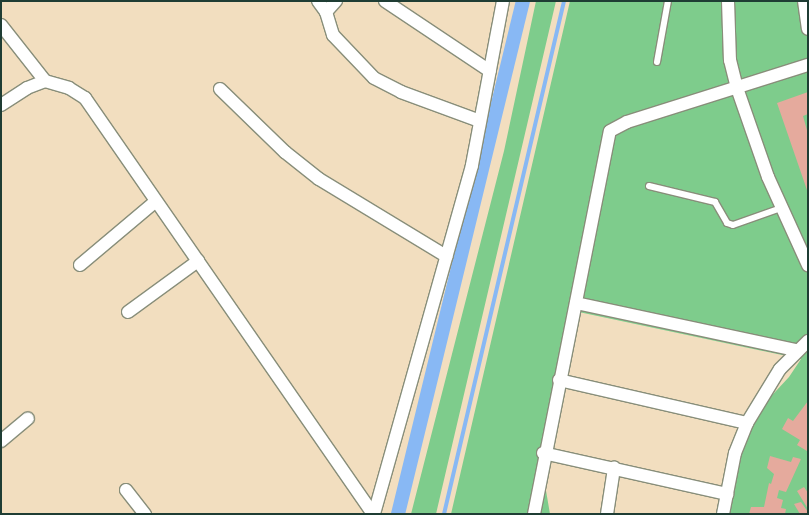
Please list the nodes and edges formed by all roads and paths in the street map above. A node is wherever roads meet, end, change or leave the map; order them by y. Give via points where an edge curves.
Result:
1 (318, 1) edge
2 (336, 1) edge
3 (385, 1) edge
4 (668, 1) edge
5 (728, 1) edge
6 (804, 1) edge
7 (500, 2) edge
8 (326, 12) junction
9 (1, 25) edge
10 (808, 29) edge
11 (658, 62) dead end
12 (808, 65) edge
13 (490, 70) junction
14 (45, 81) junction
15 (737, 88) junction
16 (220, 89) dead end
17 (1, 105) edge
18 (480, 121) junction
19 (649, 186) dead end
20 (156, 201) junction
21 (781, 208) junction
22 (446, 256) junction
23 (198, 261) junction
24 (808, 264) edge
25 (80, 265) dead end
26 (576, 303) junction
27 (128, 312) dead end
28 (808, 341) edge
29 (796, 350) junction
30 (559, 380) junction
31 (28, 418) dead end
32 (746, 423) junction
33 (1, 442) edge
34 (544, 453) junction
35 (614, 468) junction
36 (126, 490) dead end
37 (727, 494) junction
38 (145, 514) edge
39 (373, 514) edge
40 (534, 514) edge
41 (607, 514) edge
42 (723, 514) edge

1 - 8 street
2 - 8 street
3 - 13 street
4 - 11 lane
5 - 15 street via 730,60
6 - 10 street
7 - 13 street
8 - 18 street via 333,35 374,78 401,92
9 - 14 street
12 - 15 street
13 - 18 street
14 - 17 street via 27,88
14 - 20 street via 69,88 85,98
15 - 21 street
15 - 26 street via 613,128
16 - 22 street via 285,152 319,179
18 - 22 street via 472,165
19 - 21 lane via 715,202 733,225
20 - 23 street
20 - 25 street
21 - 24 street
22 - 39 street
23 - 27 street
23 - 39 street
26 - 29 street
26 - 30 street
28 - 29 street
29 - 32 street
30 - 32 street
30 - 34 street
31 - 33 street
32 - 37 street
34 - 35 street
34 - 40 street
35 - 37 street
35 - 41 street
36 - 38 street
37 - 42 street

